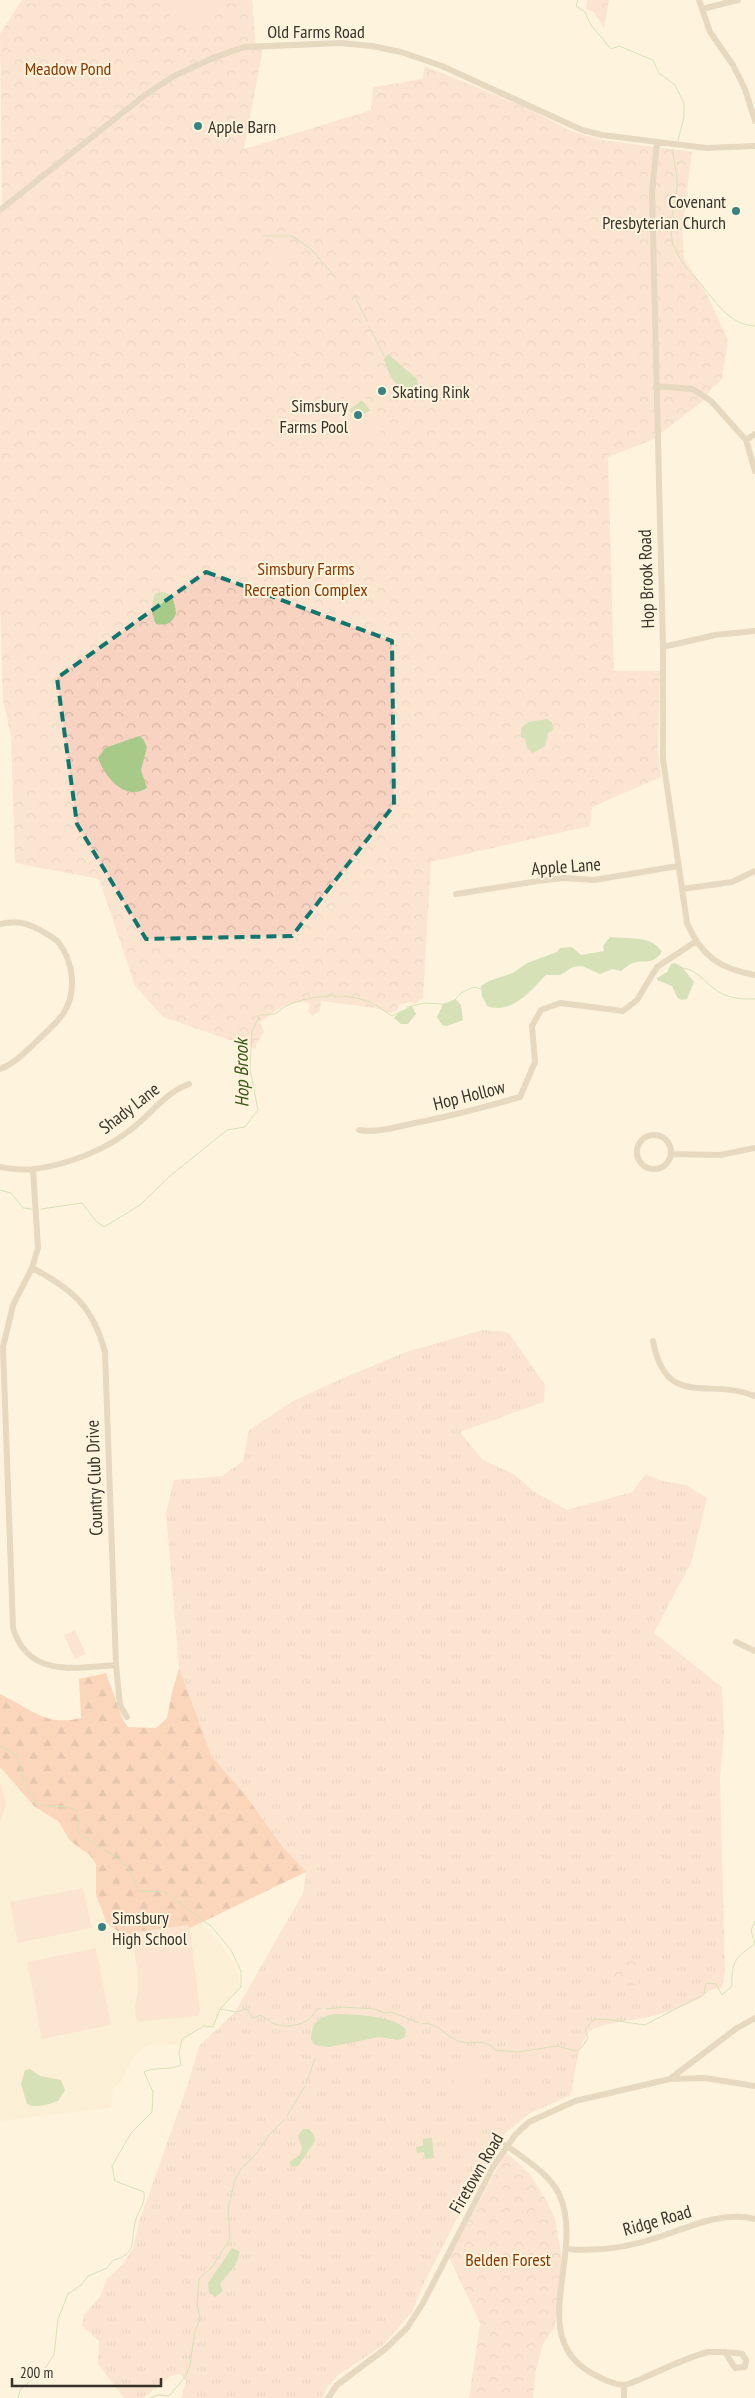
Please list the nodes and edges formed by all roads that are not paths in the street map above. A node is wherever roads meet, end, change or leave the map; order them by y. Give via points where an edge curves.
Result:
1 (699, 0) edge
2 (738, 0) edge
3 (702, 8) junction
4 (755, 120) edge
5 (755, 138) edge
6 (657, 142) junction
7 (754, 146) edge
8 (0, 210) edge
9 (656, 386) junction
10 (755, 434) edge
11 (746, 440) junction
12 (755, 471) edge
13 (755, 631) edge
14 (663, 647) junction
15 (678, 866) junction
16 (755, 871) edge
17 (682, 889) junction
18 (456, 894) dead end
19 (0, 924) edge
20 (695, 942) junction
21 (755, 975) edge
22 (0, 1070) edge
23 (189, 1084) dead end
24 (359, 1130) dead end
25 (755, 1148) edge
26 (671, 1154) junction
27 (0, 1167) edge
28 (33, 1169) junction
29 (32, 1268) junction
30 (3, 1328) edge
31 (652, 1341) dead end
32 (755, 1396) edge
33 (736, 1642) dead end
34 (755, 1652) edge
35 (116, 1665) junction
36 (127, 1717) dead end
37 (755, 2018) edge
38 (670, 2079) junction
39 (755, 2086) edge
40 (506, 2145) junction
41 (755, 2219) edge
42 (567, 2249) junction
43 (725, 2352) dead end
44 (624, 2385) junction
45 (328, 2398) edge
46 (624, 2398) edge

1 - 3 street
2 - 3 street
3 - 4 street via 710,32 733,64
5 - 7 street
6 - 7 street, Old Farms Road via 706,148
6 - 8 street, Old Farms Road via 582,130 442,66 394,50 341,43 244,47 174,76 144,95
6 - 9 street, Hop Brook Road via 652,192
9 - 11 street via 693,389 716,406
9 - 14 street, Hop Brook Road
10 - 11 street
11 - 12 street
13 - 14 street via 715,635
14 - 15 street, Hop Brook Road via 663,759
15 - 17 street, Hop Brook Road
15 - 18 street, Apple Lane via 594,880 564,878
16 - 17 street via 732,882
17 - 20 street, Hop Brook Road via 687,923
19 - 22 street via 18,922 53,938 71,966 73,977 70,1000 63,1014 28,1049
20 - 21 street, Hop Brook Road via 722,966
20 - 24 street, Hop Hollow via 657,966 636,1000 623,1010 560,1002 542,1010 532,1026 534,1062 520,1097 393,1128 370,1132
23 - 28 street, Shady Lane via 178,1088 129,1131 104,1146 79,1157
25 - 26 street via 720,1155
26 - 26 street via 669,1143 655,1135 641,1142 637,1152 640,1162 652,1169 667,1163
27 - 28 street, Shady Lane
28 - 29 street via 38,1248
29 - 30 street
29 - 35 street, Country Club Drive via 76,1295 96,1325 105,1352
30 - 35 street via 10,1570 16,1637 27,1653 47,1666
31 - 32 street via 659,1364 680,1386 730,1389
33 - 34 street
35 - 36 street, Country Club Drive via 120,1705
37 - 38 street
38 - 39 street, Firetown Road via 688,2077
38 - 40 street, Firetown Road via 565,2104 529,2122
40 - 42 street via 543,2173 559,2193 568,2227
40 - 45 street, Firetown Road via 412,2321 398,2338 353,2372
41 - 42 street, Ridge Road via 736,2217 696,2223 660,2237 594,2251
42 - 44 street via 561,2282 559,2330 566,2349 585,2369 600,2378
43 - 44 street via 705,2353
44 - 46 street

